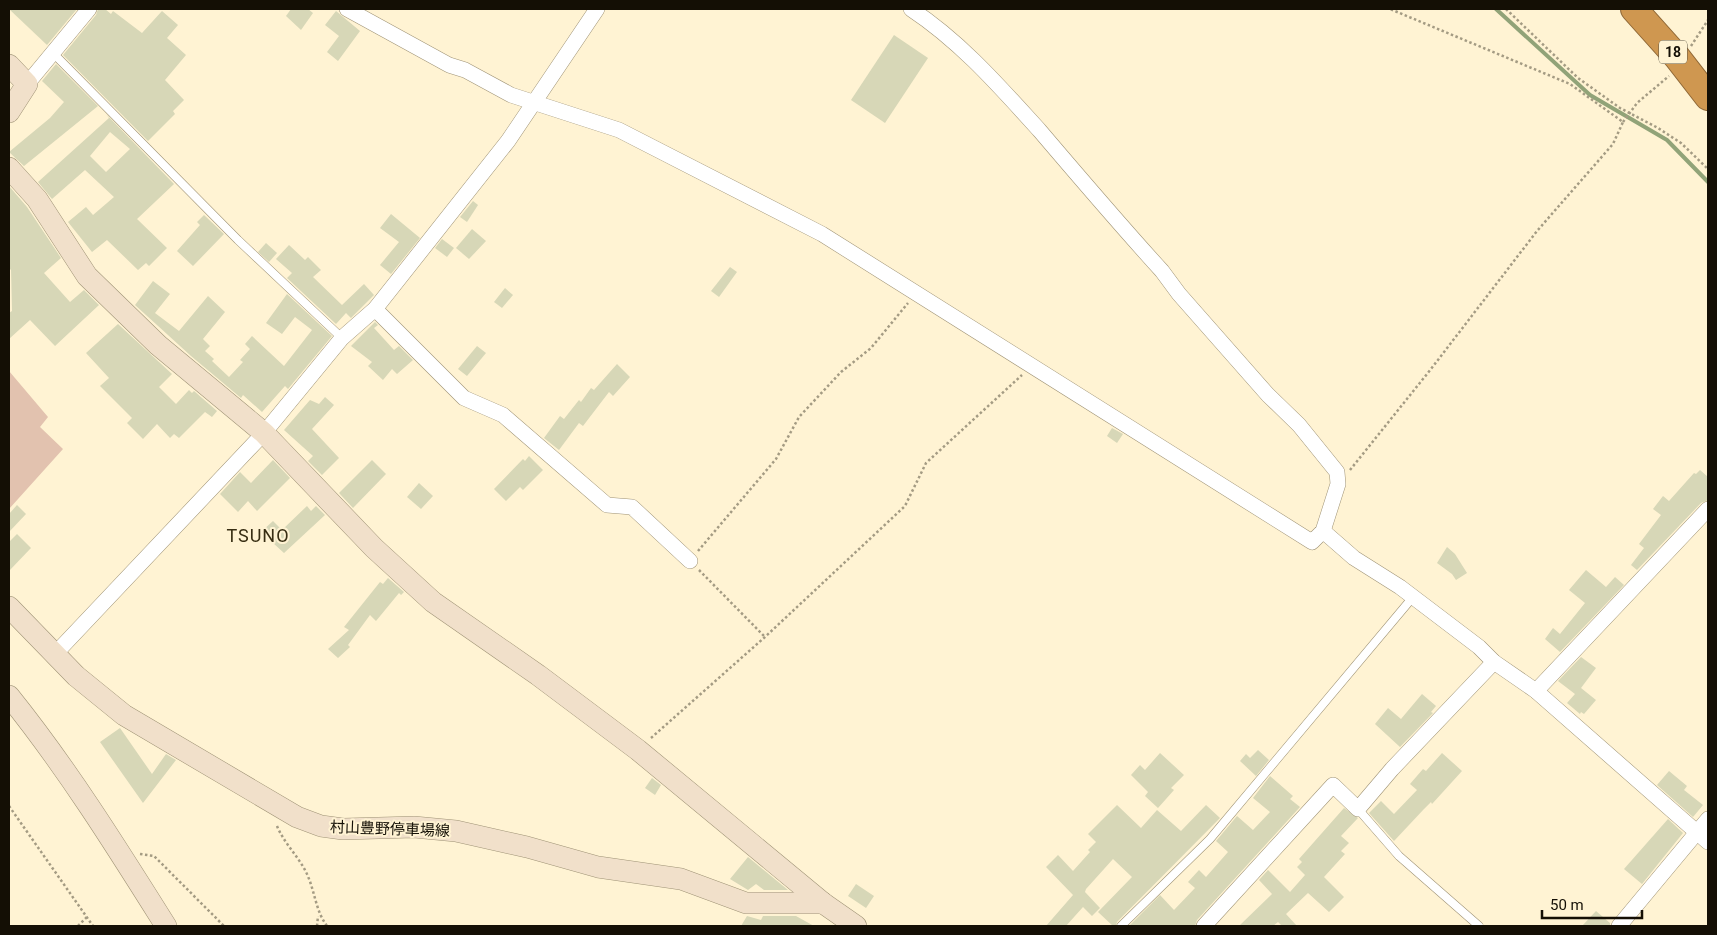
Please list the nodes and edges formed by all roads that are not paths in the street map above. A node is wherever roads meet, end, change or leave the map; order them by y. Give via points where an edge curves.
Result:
1 (89, 9) edge
2 (347, 9) edge
3 (597, 9) edge
4 (911, 9) edge
5 (1634, 9) edge
6 (52, 52) junction
7 (9, 64) edge
8 (27, 84) junction
9 (1708, 97) edge
10 (533, 103) junction
11 (9, 112) edge
12 (9, 168) edge
13 (375, 309) junction
14 (342, 338) junction
15 (264, 433) junction
16 (1708, 509) edge
17 (1323, 531) junction
18 (690, 561) road end
19 (1413, 597) junction
20 (9, 607) edge
21 (55, 654) junction
22 (1494, 662) junction
23 (1536, 691) junction
24 (9, 696) edge
25 (1358, 809) junction
26 (1708, 819) edge
27 (1702, 837) edge
28 (822, 903) junction
29 (166, 926) edge
30 (856, 926) edge
31 (1120, 926) edge
32 (1204, 926) edge
33 (1479, 926) edge
34 (1619, 926) edge

1 - 6 street
2 - 10 street via 450,65
3 - 10 street
4 - 17 street via 958,44 1020,108 1162,271 1178,294 1299,425 1337,472 1338,484
5 - 9 highway, 18
6 - 8 street
6 - 14 lane via 238,240
7 - 8 main road
8 - 11 main road
10 - 13 street via 508,140
10 - 17 street via 619,130 822,234 1312,542
12 - 15 main road via 37,199 87,276 158,345
13 - 14 street
13 - 18 street via 464,398 503,415 607,505 632,507
14 - 15 street
15 - 21 street
15 - 28 main road via 374,548 433,602 638,750
16 - 23 street
17 - 19 street via 1354,558
19 - 22 street
19 - 31 lane via 1210,839
20 - 21 main road, 村山豊野停車場線
21 - 28 main road, 村山豊野停車場線 via 76,676 124,715 297,817 321,826 456,831 598,867 681,879 746,903
22 - 23 street
22 - 25 street
23 - 27 street
24 - 29 main road via 127,863
25 - 32 street via 1333,785
25 - 33 lane via 1399,856
26 - 27 street
27 - 34 street
28 - 30 main road

